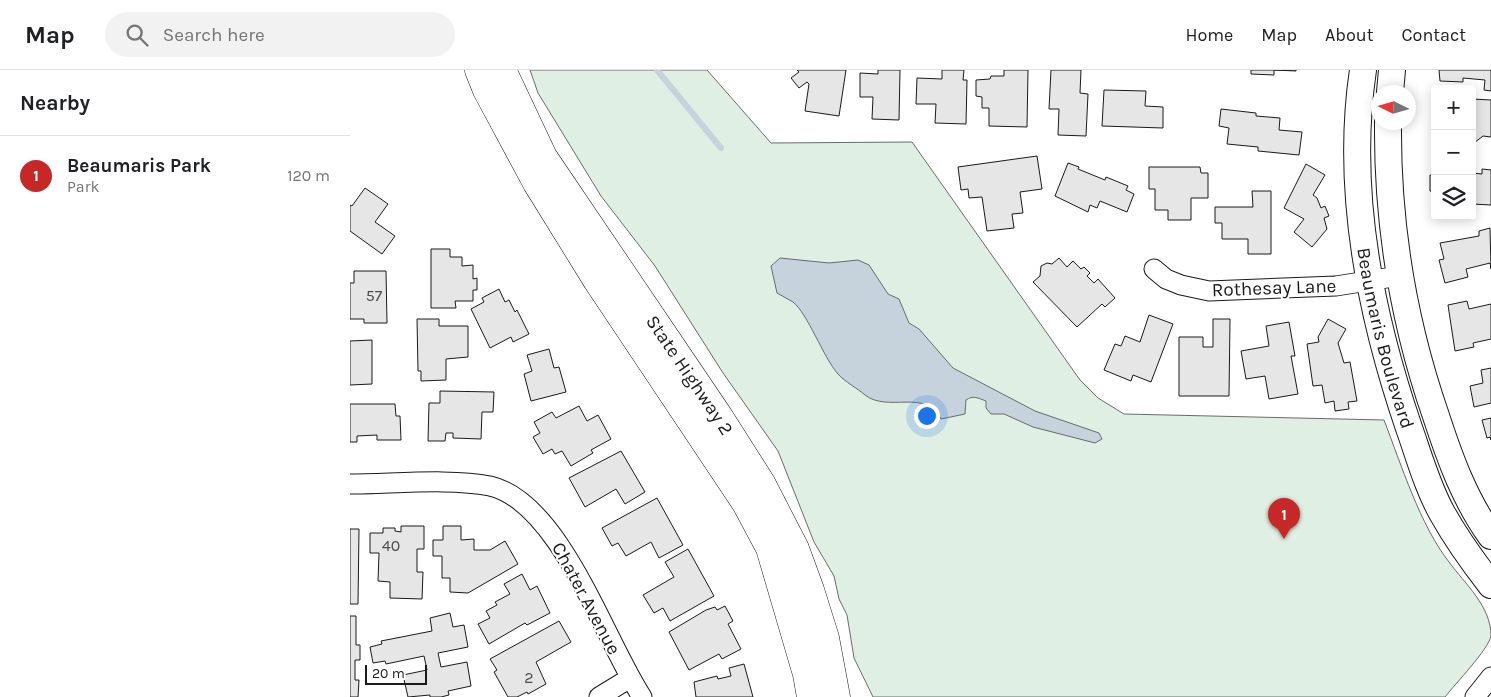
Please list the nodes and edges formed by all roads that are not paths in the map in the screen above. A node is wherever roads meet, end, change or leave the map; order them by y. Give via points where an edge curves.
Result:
1 (479, 70) edge
2 (502, 70) edge
3 (1363, 70) edge
4 (1392, 70) edge
5 (1391, 85) edge
6 (1388, 130) edge
7 (1154, 269) dead end
8 (1399, 276) junction
9 (1370, 281) junction
10 (350, 484) edge
11 (1490, 534) edge
12 (1464, 548) junction
13 (1491, 585) edge
14 (1491, 677) edge
15 (630, 678) junction
16 (599, 697) edge
17 (642, 697) edge
18 (811, 697) edge
19 (836, 697) edge
20 (1475, 697) edge

1 - 18 highway, State Highway 2 via 536,183 746,503 766,540 794,626
2 - 19 highway, State Highway 2 via 543,157 761,483 794,549 810,590 825,638
3 - 9 street, Beaumaris Boulevard via 1358,141 1359,201
4 - 5 street
6 - 8 street, Beaumaris Boulevard via 1388,178
7 - 9 street, Rothesay Lane via 1166,279 1209,291 1336,286
8 - 9 street, Rothesay Lane
8 - 11 street, Beaumaris Boulevard via 1425,381 1451,463 1468,500
9 - 12 street, Beaumaris Boulevard via 1381,336 1424,471 1442,512
10 - 15 street, Chater Avenue via 484,485 532,509 572,564
11 - 12 street
12 - 13 street, Beaumaris Boulevard
14 - 20 street
15 - 16 street
15 - 17 street, Chater Avenue

